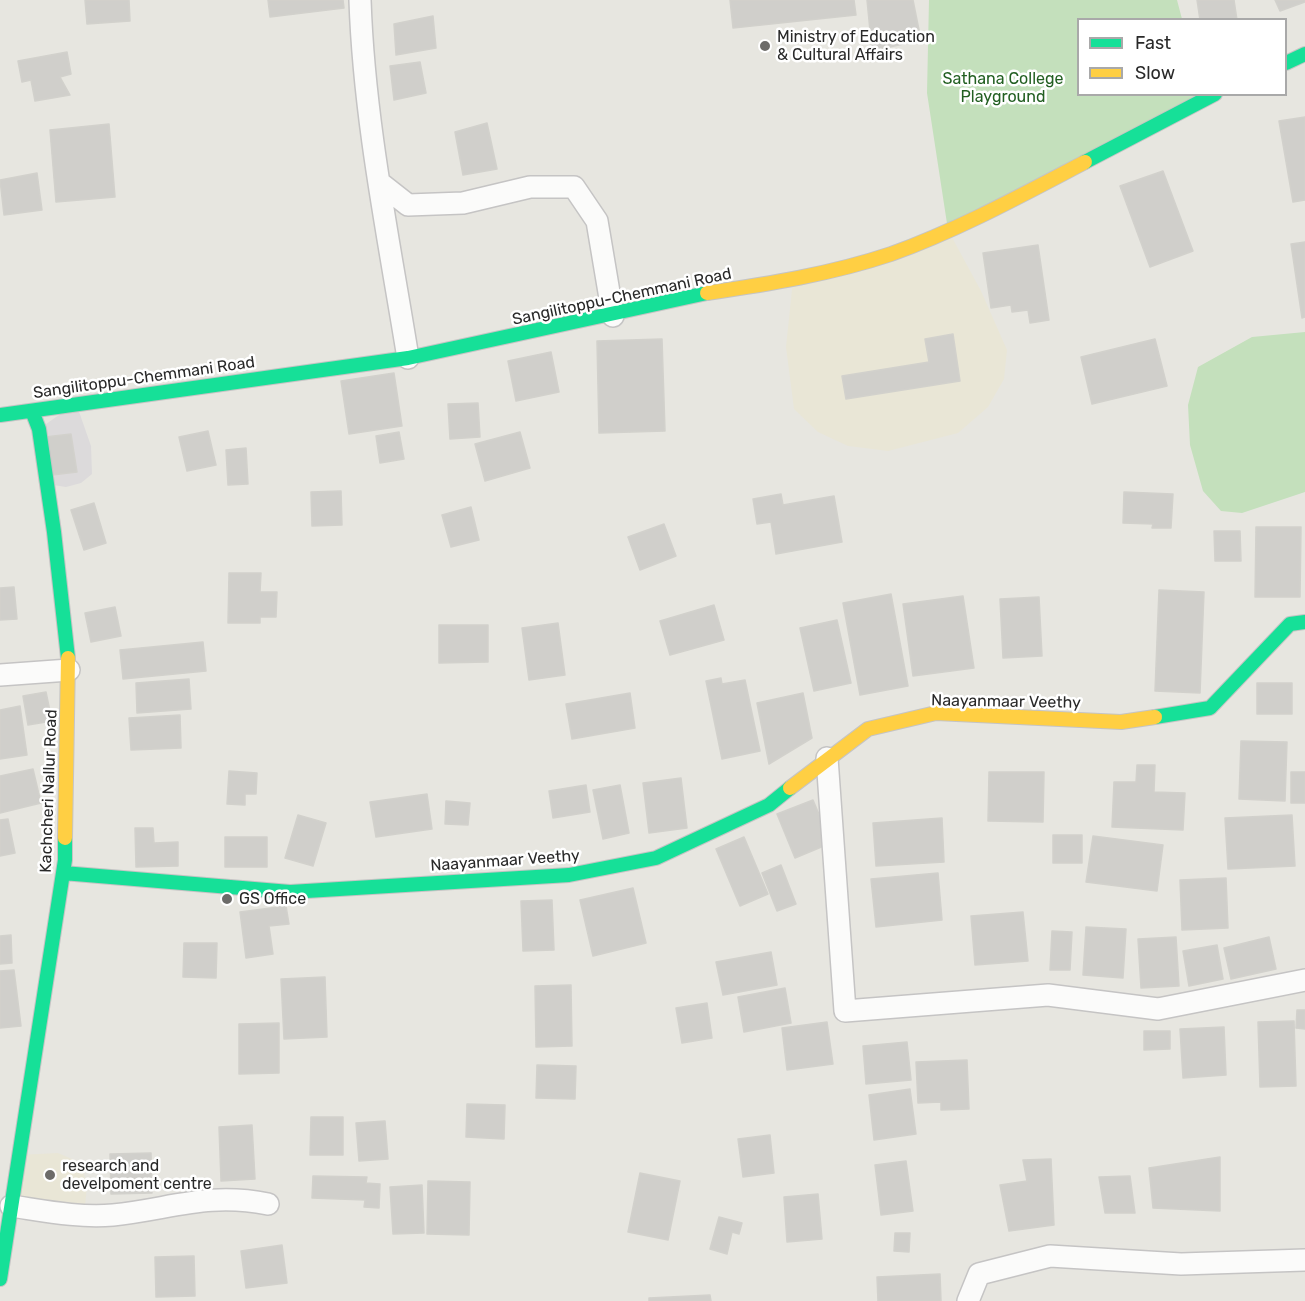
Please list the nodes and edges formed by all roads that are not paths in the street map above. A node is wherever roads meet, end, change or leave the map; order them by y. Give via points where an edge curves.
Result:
1 (360, 0) edge
2 (1305, 54) edge
3 (1287, 63) edge
4 (1211, 96) edge
5 (380, 183) junction
6 (613, 316) junction
7 (408, 358) junction
8 (32, 411) junction
9 (0, 415) edge
10 (1305, 622) edge
11 (69, 670) junction
12 (0, 675) edge
13 (827, 758) junction
14 (63, 873) junction
15 (1305, 980) edge
16 (268, 1204) dead end
17 (12, 1206) junction
18 (1305, 1260) edge
19 (0, 1279) edge
20 (968, 1301) edge

1 - 5 street via 361,43
2 - 3 street
4 - 6 street, Sangilitoppu-Chemmani Road via 999,207 890,254 793,280 702,294
5 - 6 street via 408,205 463,203 531,188 574,187 597,221
5 - 7 street
6 - 7 street, Sangilitoppu-Chemmani Road
7 - 8 street, Sangilitoppu-Chemmani Road
8 - 9 street, Sangilitoppu-Chemmani Road
8 - 11 street, Kachcheri Nallur Road via 39,429 54,532
10 - 13 street, Naayanmaar Veethy via 1290,624 1210,708 1121,722 936,713 868,729
11 - 12 street
11 - 14 street, Kachcheri Nallur Road
13 - 14 street, Naayanmaar Veethy via 769,805 656,858 568,875 290,892
13 - 15 street via 845,1011 1048,995 1158,1009
14 - 17 street, Kachcheri Nallur Road
16 - 17 street via 239,1198 186,1201 112,1215 63,1214
17 - 19 street, Kachcheri Nallur Road
18 - 20 street via 1181,1264 1050,1256 979,1274

